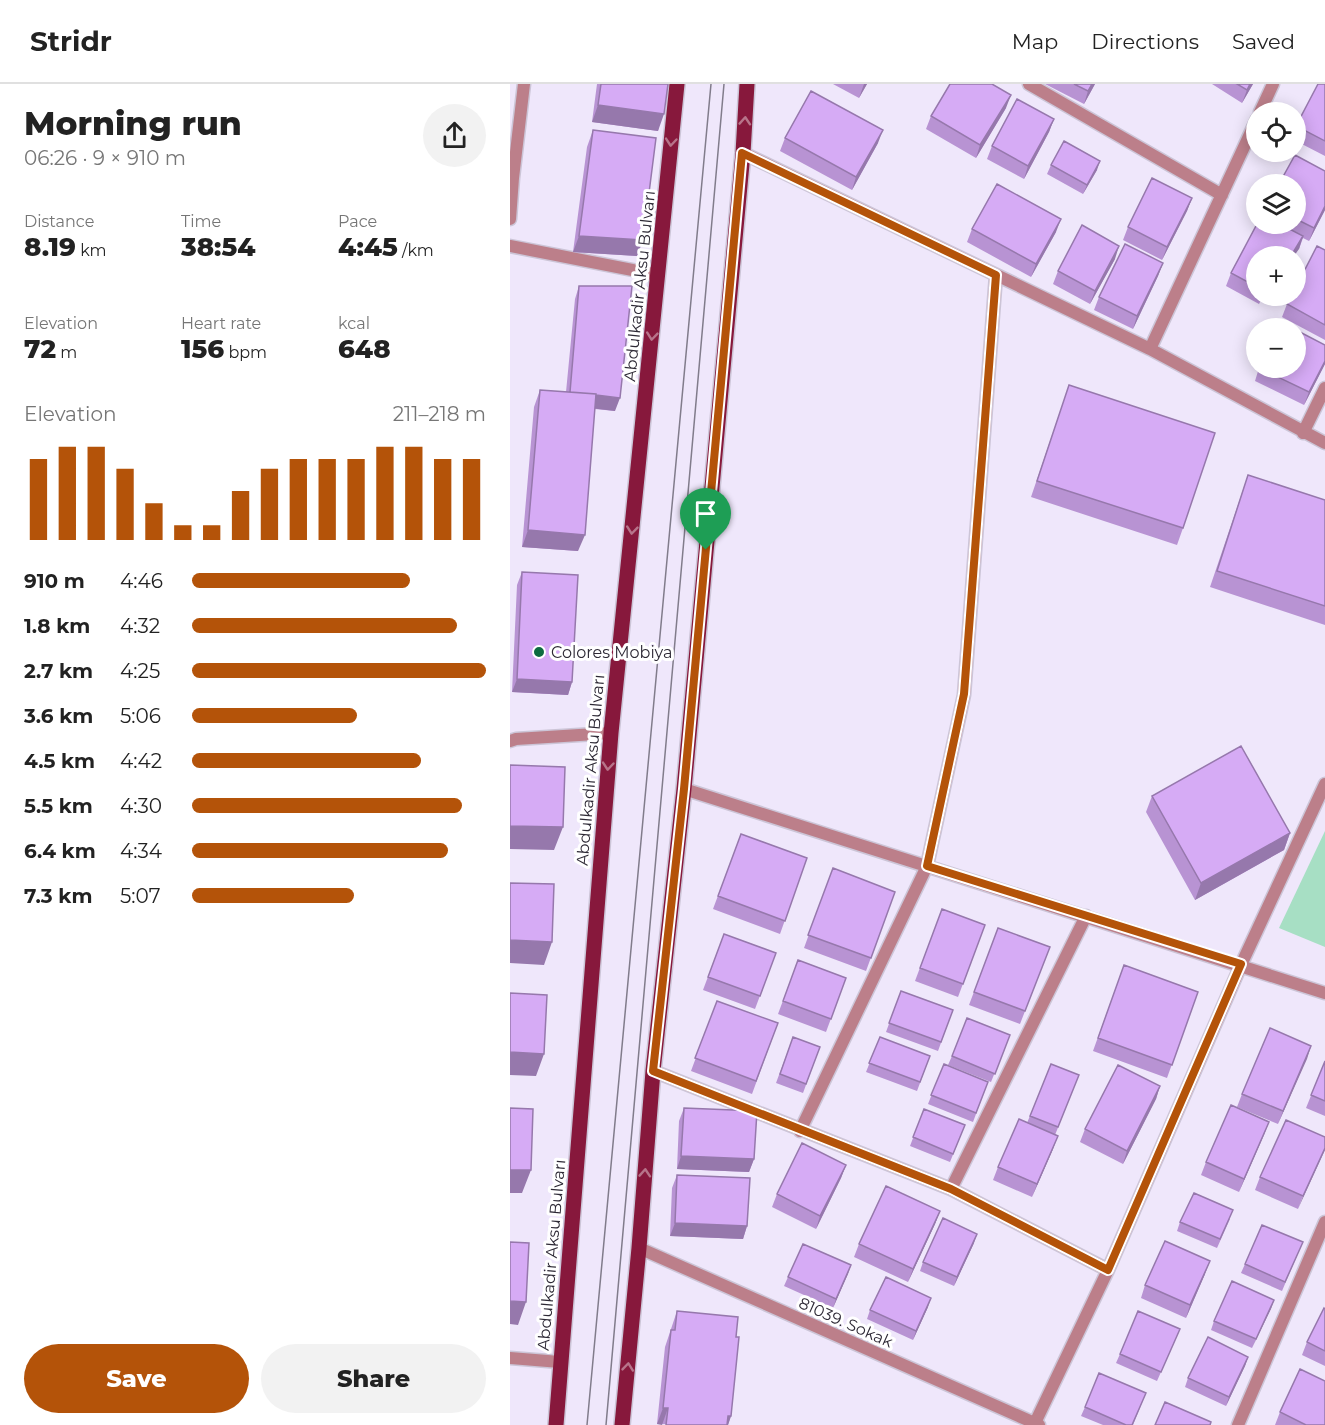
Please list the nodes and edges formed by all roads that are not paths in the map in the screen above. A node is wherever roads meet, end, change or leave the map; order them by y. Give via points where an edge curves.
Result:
1 (524, 84) edge
2 (677, 84) edge
3 (747, 84) edge
4 (1029, 84) edge
5 (1273, 84) edge
6 (1265, 102) edge
7 (1246, 143) edge
8 (742, 153) junction
9 (1222, 195) junction
10 (510, 219) edge
11 (510, 246) edge
12 (658, 275) junction
13 (996, 275) junction
14 (1150, 349) junction
15 (1325, 388) edge
16 (1303, 433) junction
17 (1325, 443) edge
18 (611, 733) junction
19 (510, 741) edge
20 (1325, 784) edge
21 (684, 789) junction
22 (927, 866) junction
23 (1086, 916) junction
24 (1241, 964) junction
25 (1325, 993) edge
26 (653, 1071) junction
27 (800, 1131) junction
28 (951, 1189) junction
29 (1325, 1222) edge
30 (639, 1248) junction
31 (1108, 1270) junction
32 (510, 1358) edge
33 (560, 1362) junction
34 (1036, 1424) edge
35 (556, 1425) edge
36 (622, 1425) edge
37 (1238, 1425) edge

1 - 10 street
2 -> 12 main road, Abdulkadir Aksu Bulvarı
8 -> 3 main road
4 - 9 street
5 - 6 street
7 - 9 street
8 - 13 street
8 - 21 main road
9 - 14 street
11 - 12 street
12 -> 18 main road, Abdulkadir Aksu Bulvarı
13 - 14 street
13 - 22 street via 964,694
14 - 16 street
15 - 16 street
16 - 17 street
18 - 19 street
18 -> 33 main road, Abdulkadir Aksu Bulvarı
20 - 24 street
21 - 22 street
21 - 26 main road
22 - 23 street
22 - 27 street
23 - 24 street
23 - 28 street
24 - 25 street
24 - 31 street
26 - 27 street
30 -> 26 main road
27 - 28 street
28 - 31 street
29 - 37 street
30 - 34 street, 81039. Sokak
36 -> 30 main road
31 - 34 street
32 - 33 street
33 - 35 main road, Abdulkadir Aksu Bulvarı

